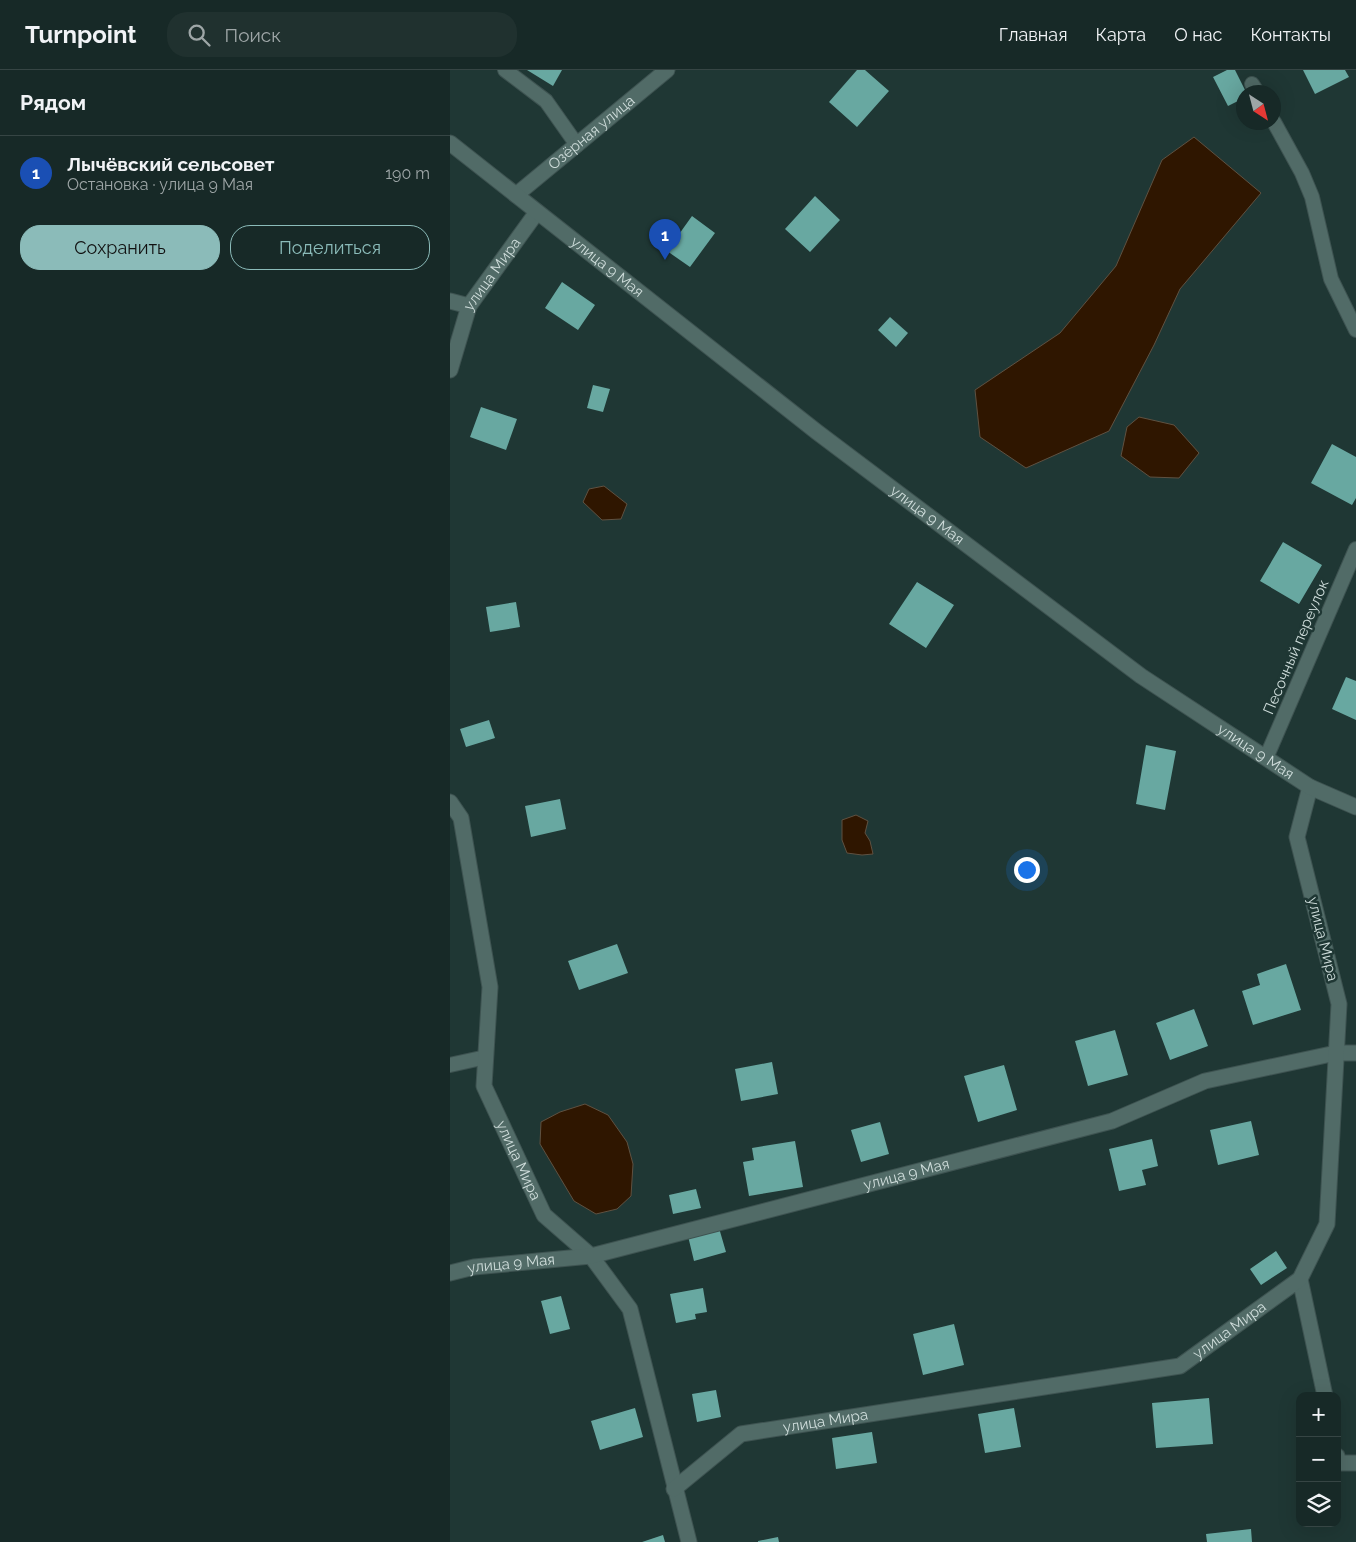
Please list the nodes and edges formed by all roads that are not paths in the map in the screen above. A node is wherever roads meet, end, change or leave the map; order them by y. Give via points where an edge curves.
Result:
1 (505, 70) edge
2 (667, 70) edge
3 (1278, 130) edge
4 (450, 143) edge
5 (577, 145) junction
6 (516, 195) junction
7 (537, 212) junction
8 (450, 301) edge
9 (469, 306) junction
10 (1356, 330) edge
11 (450, 370) edge
12 (1356, 549) edge
13 (1266, 758) junction
14 (1310, 787) junction
15 (450, 802) edge
16 (1356, 807) edge
17 (1336, 1053) junction
18 (1356, 1053) edge
19 (486, 1056) junction
20 (450, 1065) edge
21 (591, 1256) junction
22 (450, 1273) edge
23 (1300, 1279) junction
24 (1324, 1392) edge
25 (1341, 1463) edge
26 (1356, 1463) edge
27 (674, 1489) junction
28 (688, 1542) edge

1 - 5 lane via 546,101
2 - 5 street, Озёрная улица
3 - 10 lane via 1312,197 1331,279
4 - 6 street, улица 9 Мая
5 - 6 street, Озёрная улица
6 - 7 street, улица 9 Мая
7 - 9 street, улица Мира
7 - 13 street, улица 9 Мая via 818,432 1141,676
8 - 9 street
9 - 11 street, улица Мира
12 - 13 lane, Песочный переулок
13 - 14 street, улица 9 Мая
14 - 16 street, улица 9 Мая
14 - 17 street, улица Мира via 1297,836 1339,1004
15 - 19 street, улица Мира via 461,818 490,987
17 - 18 street, улица 9 Мая
17 - 21 street, улица 9 Мая via 1205,1081 1112,1121
17 - 23 street, улица Мира via 1327,1224
19 - 20 lane
19 - 21 street, улица Мира via 484,1086 544,1215
21 - 22 street, улица 9 Мая via 474,1267
21 - 27 street, улица Мира via 630,1310
23 - 24 street
23 - 27 street, улица Мира via 1180,1366 741,1434
25 - 26 street
27 - 28 street, улица Мира

